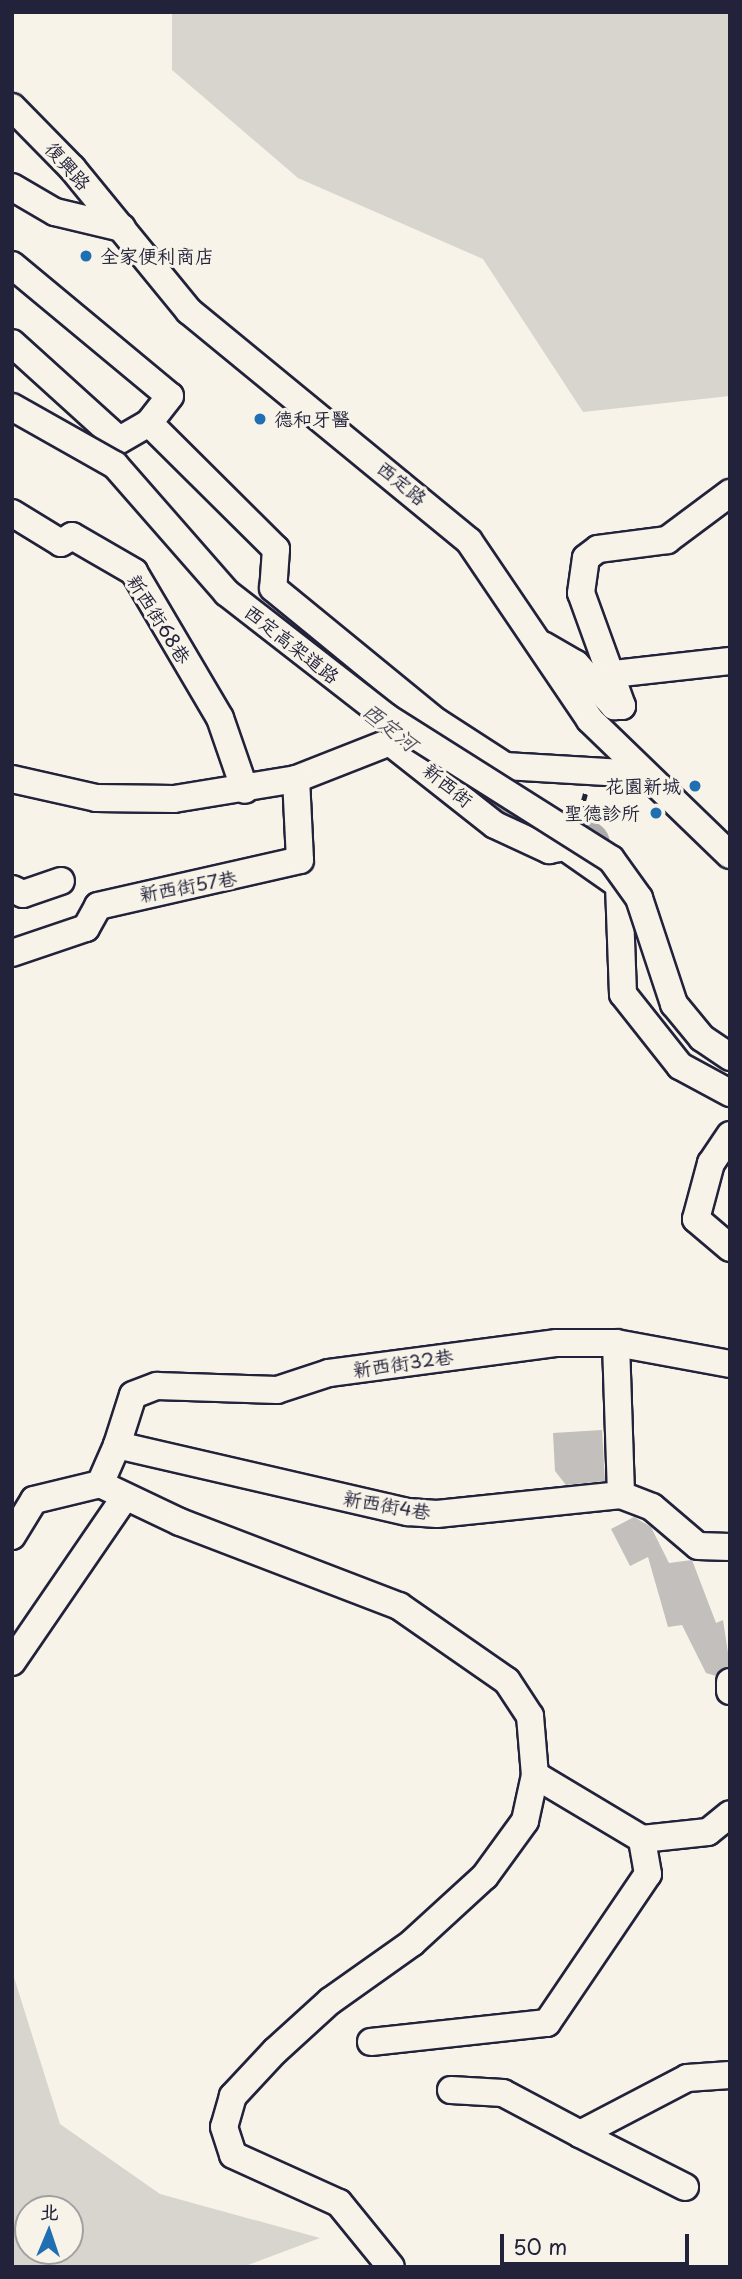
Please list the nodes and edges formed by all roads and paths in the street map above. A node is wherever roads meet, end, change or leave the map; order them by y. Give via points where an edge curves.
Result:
1 (12, 107) edge
2 (12, 187) edge
3 (122, 228) junction
4 (12, 265) edge
5 (12, 343) edge
6 (12, 407) edge
7 (149, 423) junction
8 (730, 493) edge
9 (12, 513) edge
10 (538, 643) junction
11 (730, 661) edge
12 (614, 674) junction
13 (437, 722) junction
14 (391, 743) junction
15 (640, 774) junction
16 (12, 779) edge
17 (296, 779) junction
18 (246, 790) junction
19 (730, 855) edge
20 (61, 881) dead end
21 (12, 889) edge
22 (12, 953) edge
23 (730, 1057) edge
24 (730, 1093) edge
25 (730, 1135) edge
26 (730, 1248) edge
27 (616, 1343) junction
28 (730, 1364) edge
29 (117, 1446) junction
30 (100, 1484) junction
31 (621, 1495) junction
32 (125, 1497) junction
33 (23, 1501) edge
34 (12, 1536) edge
35 (730, 1547) edge
36 (12, 1662) edge
37 (730, 1682) edge
38 (730, 1691) edge
39 (535, 1775) junction
40 (730, 1814) edge
41 (642, 1839) junction
42 (371, 2042) dead end
43 (730, 2076) edge
44 (451, 2090) dead end
45 (580, 2134) junction
46 (685, 2187) dead end
47 (391, 2267) edge

1 - 3 street, 復興路
2 - 3 street via 55,212
3 - 10 street, 西定路 via 189,311 468,541
4 - 7 street via 170,396
5 - 7 street via 119,440
6 - 23 street, 西定高架道路, bridge via 115,465 227,593 386,717 611,859 639,898 674,1004 702,1038
7 - 13 street via 276,549 273,588
8 - 12 street via 667,540 598,549 586,558 580,593
9 - 18 street, 新西街68巷 via 61,543 72,536 134,572 220,718
10 - 12 street via 576,664 621,706
10 - 15 street, 西定路 via 590,720
11 - 12 street
13 - 14 street
13 - 15 street via 505,766
14 - 17 street
14 - 24 street, 新西街 via 495,825 549,850 565,847 619,885 623,994 680,1066
15 - 19 street, 西定路
16 - 18 street via 96,798 174,799
17 - 18 street
17 - 22 street, 新西街57巷 via 300,860 98,906 86,928
20 - 21 street via 23,894
25 - 26 street via 711,1163 696,1219
27 - 28 street, 新西街32巷
27 - 29 street, 新西街32巷 via 557,1343 407,1362 329,1373 277,1390 141,1389 133,1395
27 - 31 street
29 - 30 street
29 - 31 street, 新西街4巷 via 408,1512 437,1514
30 - 32 street
30 - 33 street
31 - 35 street, 新西街4巷 via 652,1507 698,1546
32 - 36 street
32 - 39 street via 399,1606 454,1640 507,1681 530,1716
33 - 34 street
37 - 38 street
39 - 41 street
39 - 47 street via 526,1821 485,1876 412,1944 330,2001 233,2096 223,2127 233,2155 338,2203
40 - 41 street via 708,1832
41 - 42 street via 649,1874 547,2023
43 - 45 street via 687,2078
44 - 45 street via 503,2094
45 - 46 street

